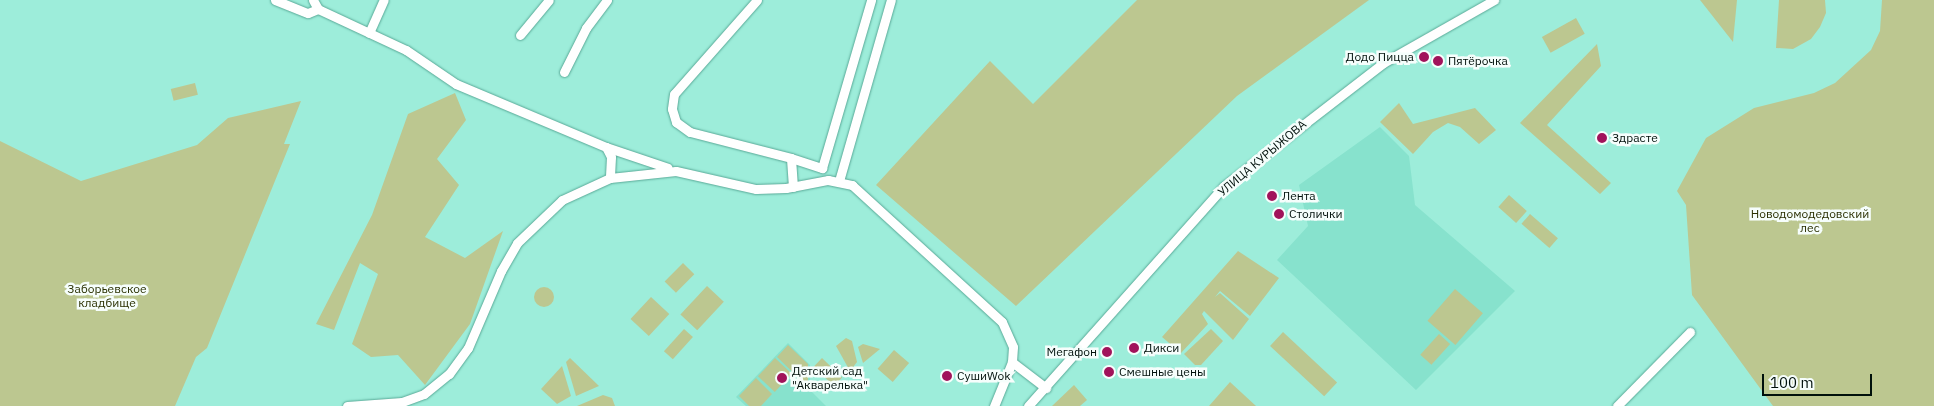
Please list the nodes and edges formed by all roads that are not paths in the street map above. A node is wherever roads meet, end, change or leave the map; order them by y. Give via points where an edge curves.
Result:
1 (275, 0) edge
2 (314, 0) edge
3 (384, 0) edge
4 (549, 0) edge
5 (607, 0) edge
6 (757, 0) edge
7 (871, 0) edge
8 (892, 0) edge
9 (1494, 0) edge
10 (318, 10) junction
11 (369, 33) junction
12 (520, 35) dead end
13 (564, 72) dead end
14 (606, 147) junction
15 (791, 158) junction
16 (676, 171) junction
17 (610, 178) junction
18 (839, 181) junction
19 (793, 187) junction
20 (1690, 332) dead end
21 (1012, 362) junction
22 (1046, 388) junction
23 (347, 406) edge
24 (994, 406) edge
25 (1028, 406) edge
26 (1617, 406) edge

1 - 10 street via 308,13
2 - 10 street
3 - 11 street
4 - 12 street
5 - 13 street
6 - 15 street via 674,94 672,109 676,122 690,132
7 - 15 street via 822,168
8 - 18 street
9 - 22 street, УЛИЦА КУРЫЖОВА via 1383,63 1224,186
10 - 11 street
11 - 14 street via 406,50 456,84
14 - 16 street
14 - 17 street via 610,157
15 - 19 street
16 - 17 street
16 - 19 street via 756,189
17 - 23 street via 562,200 517,243 501,271 468,348 449,374 424,394 402,402
18 - 19 street
18 - 21 street via 852,185 992,311 1009,334
20 - 26 street
21 - 22 street
21 - 24 street
22 - 25 street, УЛИЦА КУРЫЖОВА

